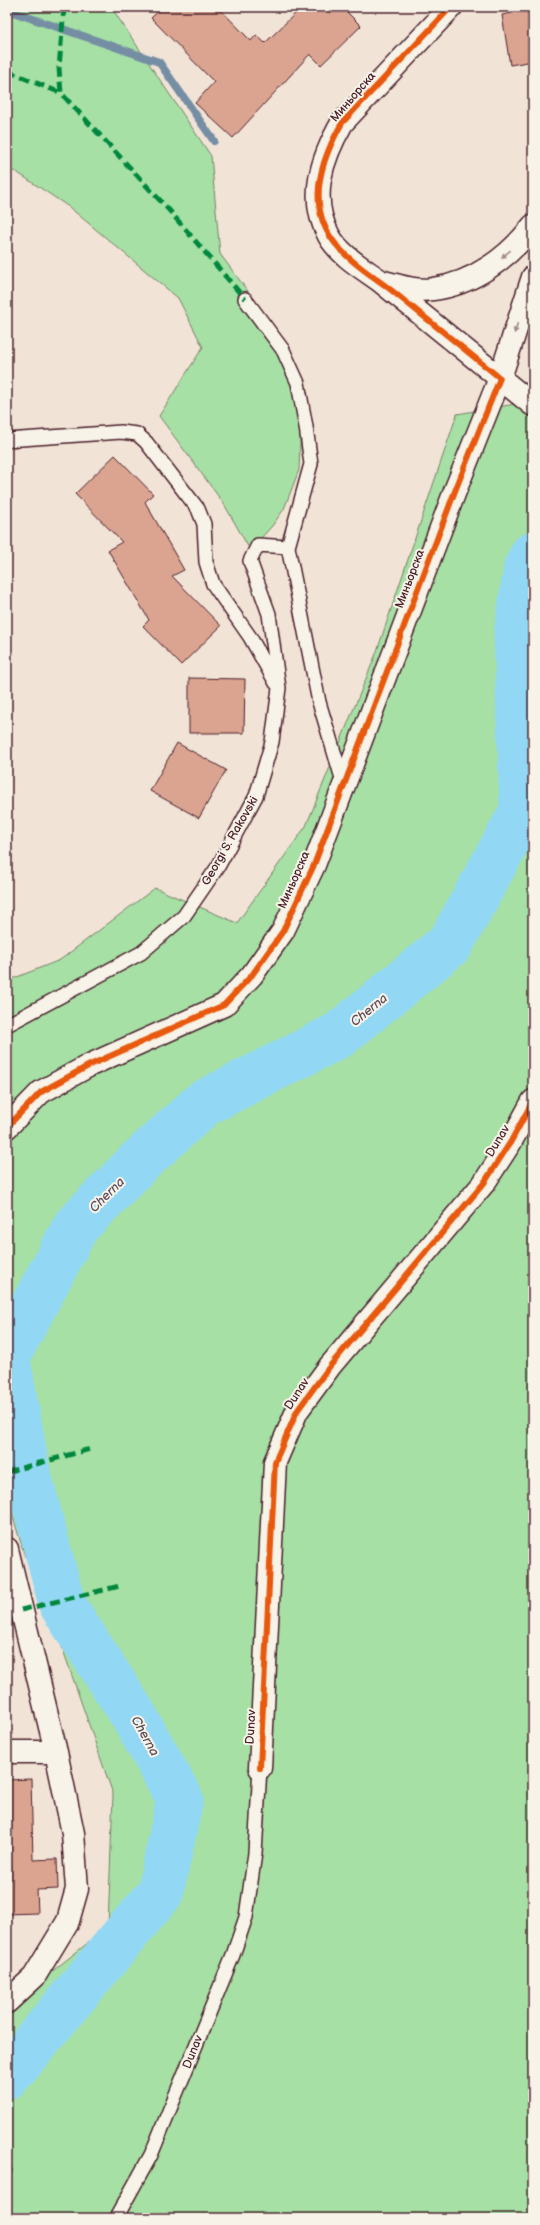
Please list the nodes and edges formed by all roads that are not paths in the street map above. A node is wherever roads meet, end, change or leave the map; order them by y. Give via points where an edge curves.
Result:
1 (451, 7) edge
2 (533, 226) edge
3 (533, 277) edge
4 (379, 280) junction
5 (245, 299) dead end
6 (500, 378) junction
7 (533, 406) edge
8 (7, 440) edge
9 (288, 547) junction
10 (279, 688) junction
11 (344, 785) junction
12 (7, 1025) edge
13 (533, 1101) edge
14 (7, 1127) edge
15 (7, 1549) edge
16 (7, 1752) edge
17 (56, 1752) junction
18 (260, 1768) joint
19 (7, 2002) edge
20 (116, 2218) edge

1 - 4 street, Миньорска via 342,124 321,169 318,192 320,211 329,236 353,262
2 -> 4 street via 505,255 482,272 456,284 432,290 410,288
3 -> 6 street
4 - 6 street, Миньорска
5 - 9 lane via 283,350 298,383 306,427 311,464
6 - 7 street
6 - 11 street, Миньорска
8 - 10 lane via 121,432 137,434 146,442 198,509 204,524 206,562 213,584 250,637
9 - 10 lane, Georgi S. Rakovski via 258,545 250,561 269,614
9 - 11 lane via 319,702
10 - 12 lane, Georgi S. Rakovski via 272,742 256,796 218,865 184,916 140,953
11 - 14 street, Миньорска via 314,865 283,930 252,975 224,1005 90,1065 41,1092
13 - 18 street, Dunav via 484,1183 330,1366 298,1411 275,1462
15 - 17 street
16 - 17 street
17 - 19 street via 73,1833 77,1890 68,1921 37,1971
18 - 20 lane, Dunav via 255,1853 246,1917 233,1955 151,2155

